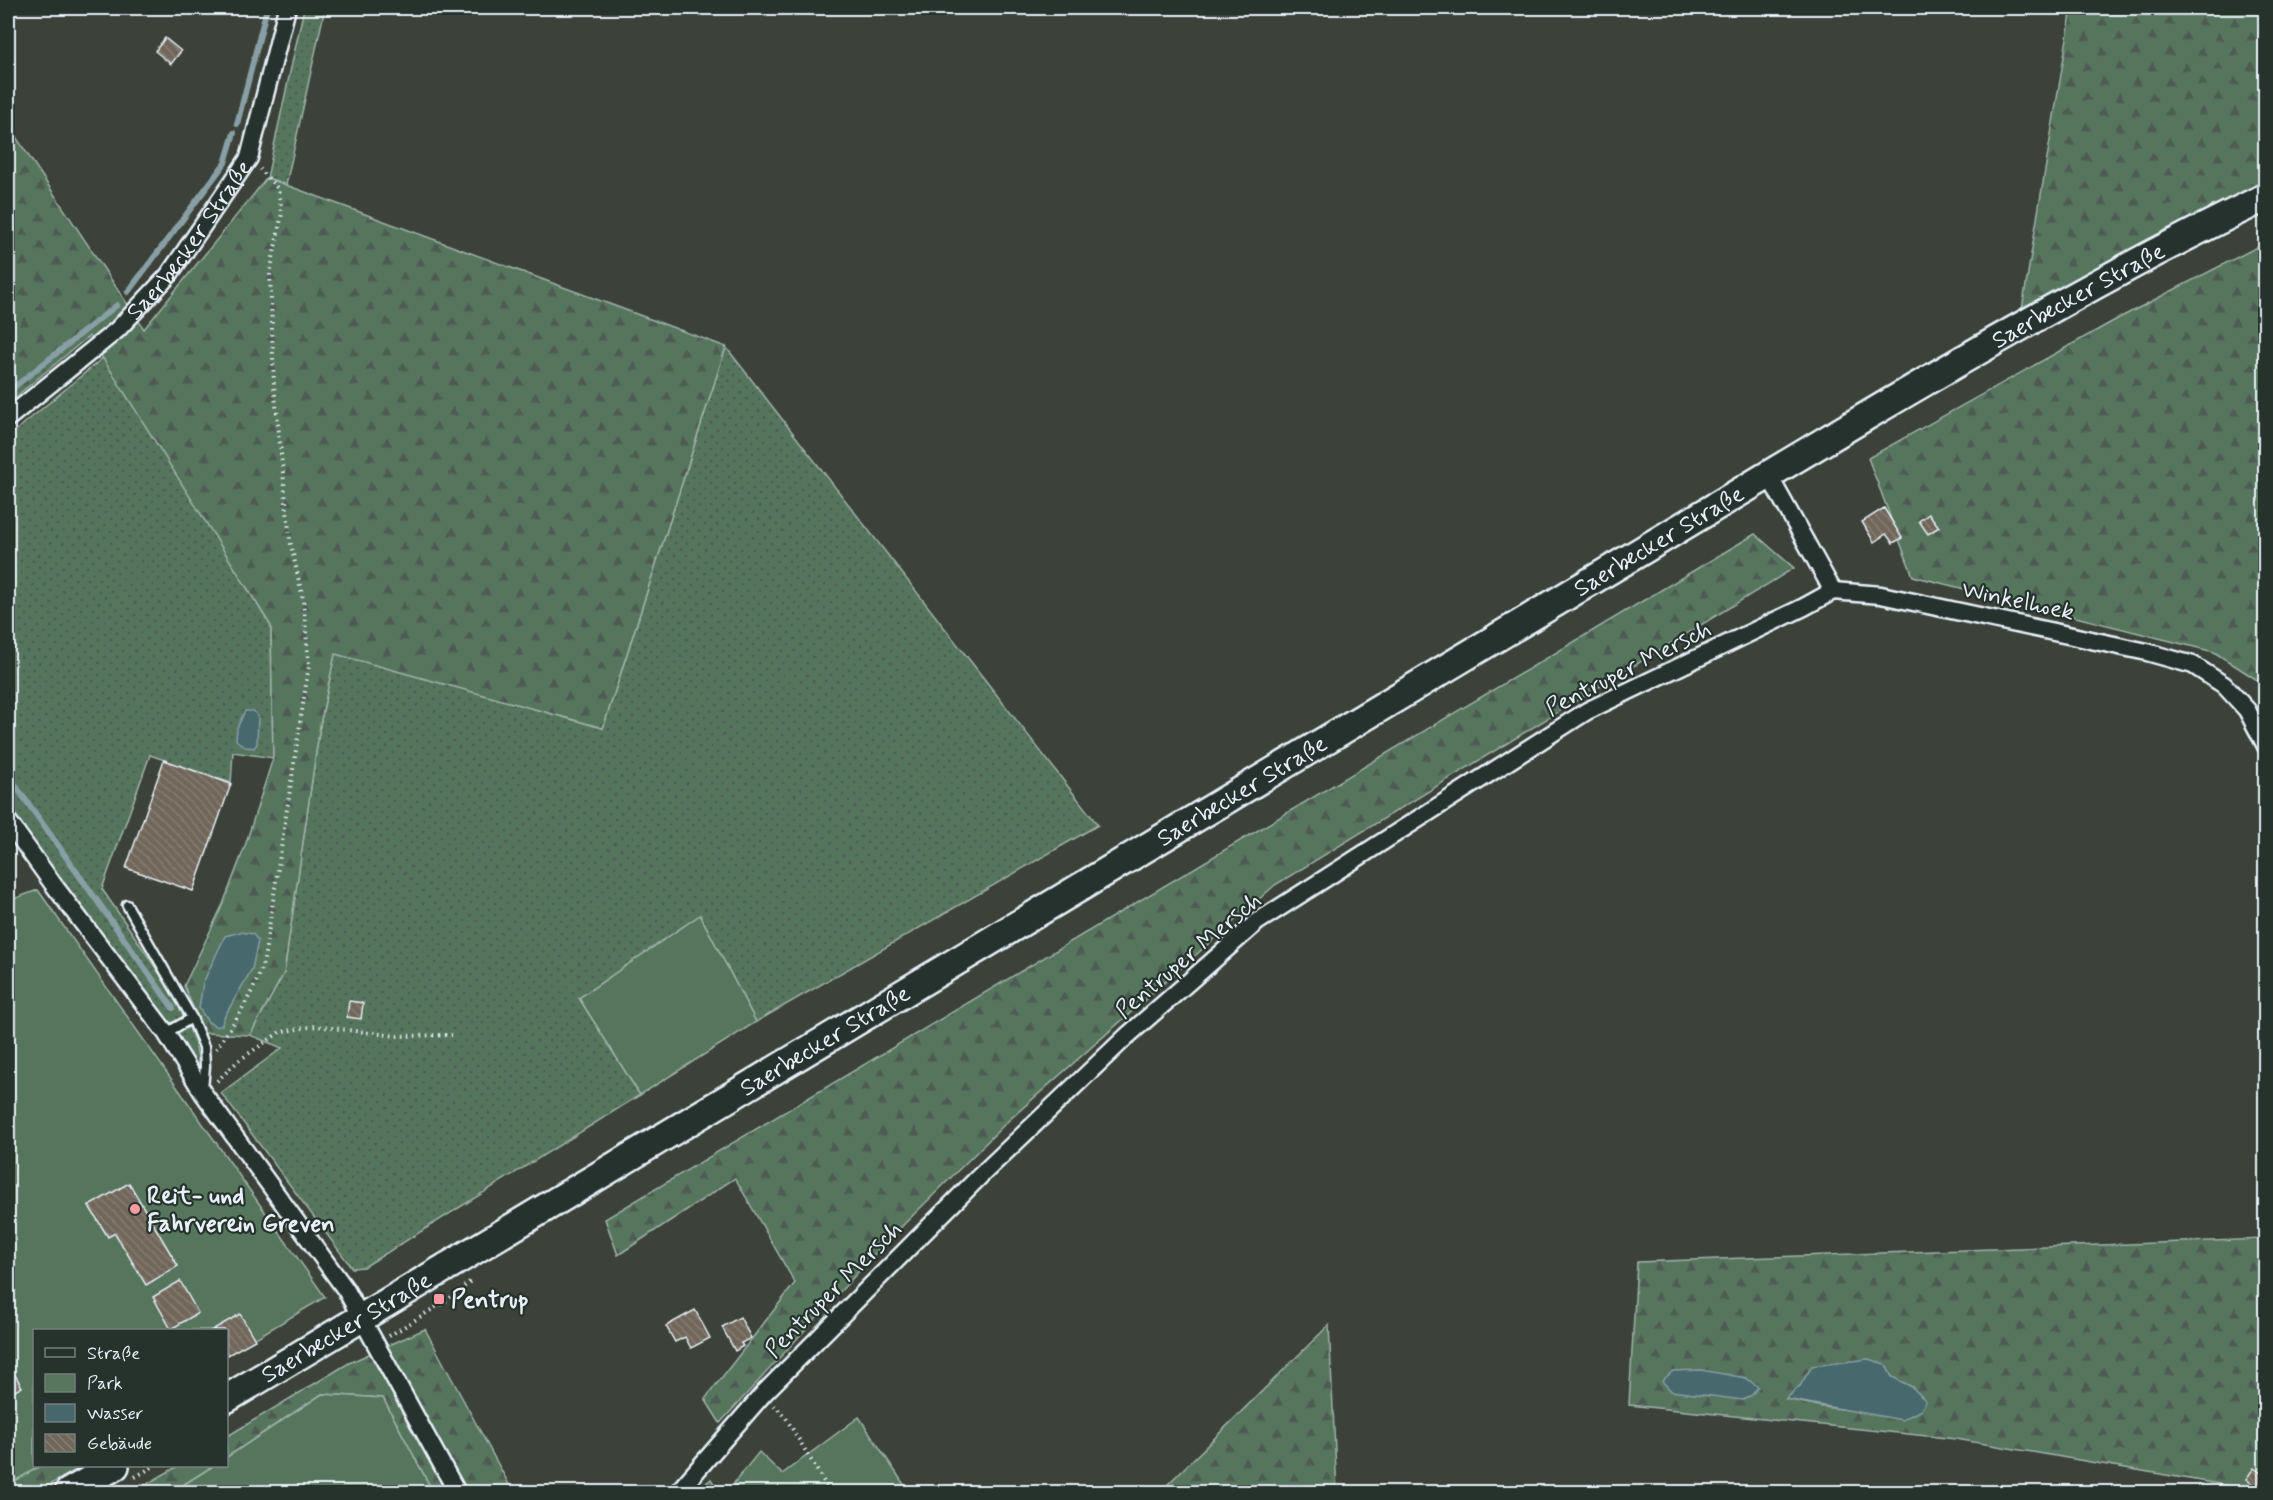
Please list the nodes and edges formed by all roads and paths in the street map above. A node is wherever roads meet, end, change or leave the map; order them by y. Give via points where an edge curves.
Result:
1 (287, 8) edge
2 (249, 158) junction
3 (2265, 196) edge
4 (8, 418) edge
5 (1772, 483) junction
6 (1833, 591) junction
7 (2265, 746) edge
8 (8, 821) edge
9 (127, 905) dead end
10 (192, 1018) junction
11 (166, 1033) junction
12 (452, 1035) dead end
13 (206, 1066) junction
14 (203, 1093) junction
15 (363, 1318) junction
16 (764, 1393) junction
17 (228, 1399) edge
18 (112, 1467) edge
19 (69, 1492) edge
20 (457, 1492) edge
21 (678, 1492) edge
22 (830, 1492) edge

1 - 2 street, Saerbecker Straße
2 - 4 street, Saerbecker Straße via 168,276 117,330
2 - 13 path via 278,189 282,213 270,273 274,385 290,540 303,599 309,665 264,960 244,1007
3 - 5 main road, Saerbecker Straße via 2003,336
5 - 6 street
5 - 15 main road, Saerbecker Straße
6 - 7 street, Winkelhoek via 1881,595 2193,665 2224,684 2247,710
6 - 16 street, Pentruper Mersch via 1587,711 1257,922 1127,1036 980,1176
8 - 11 street
9 - 10 lane
10 - 11 lane
10 - 13 lane via 204,1047
11 - 14 street
12 - 14 path via 396,1036 316,1026 280,1032 238,1061
13 - 14 lane
14 - 15 street
15 - 17 main road, Saerbecker Straße
15 - 20 street
16 - 21 street, Pentruper Mersch
16 - 22 path via 786,1418
18 - 19 main road

